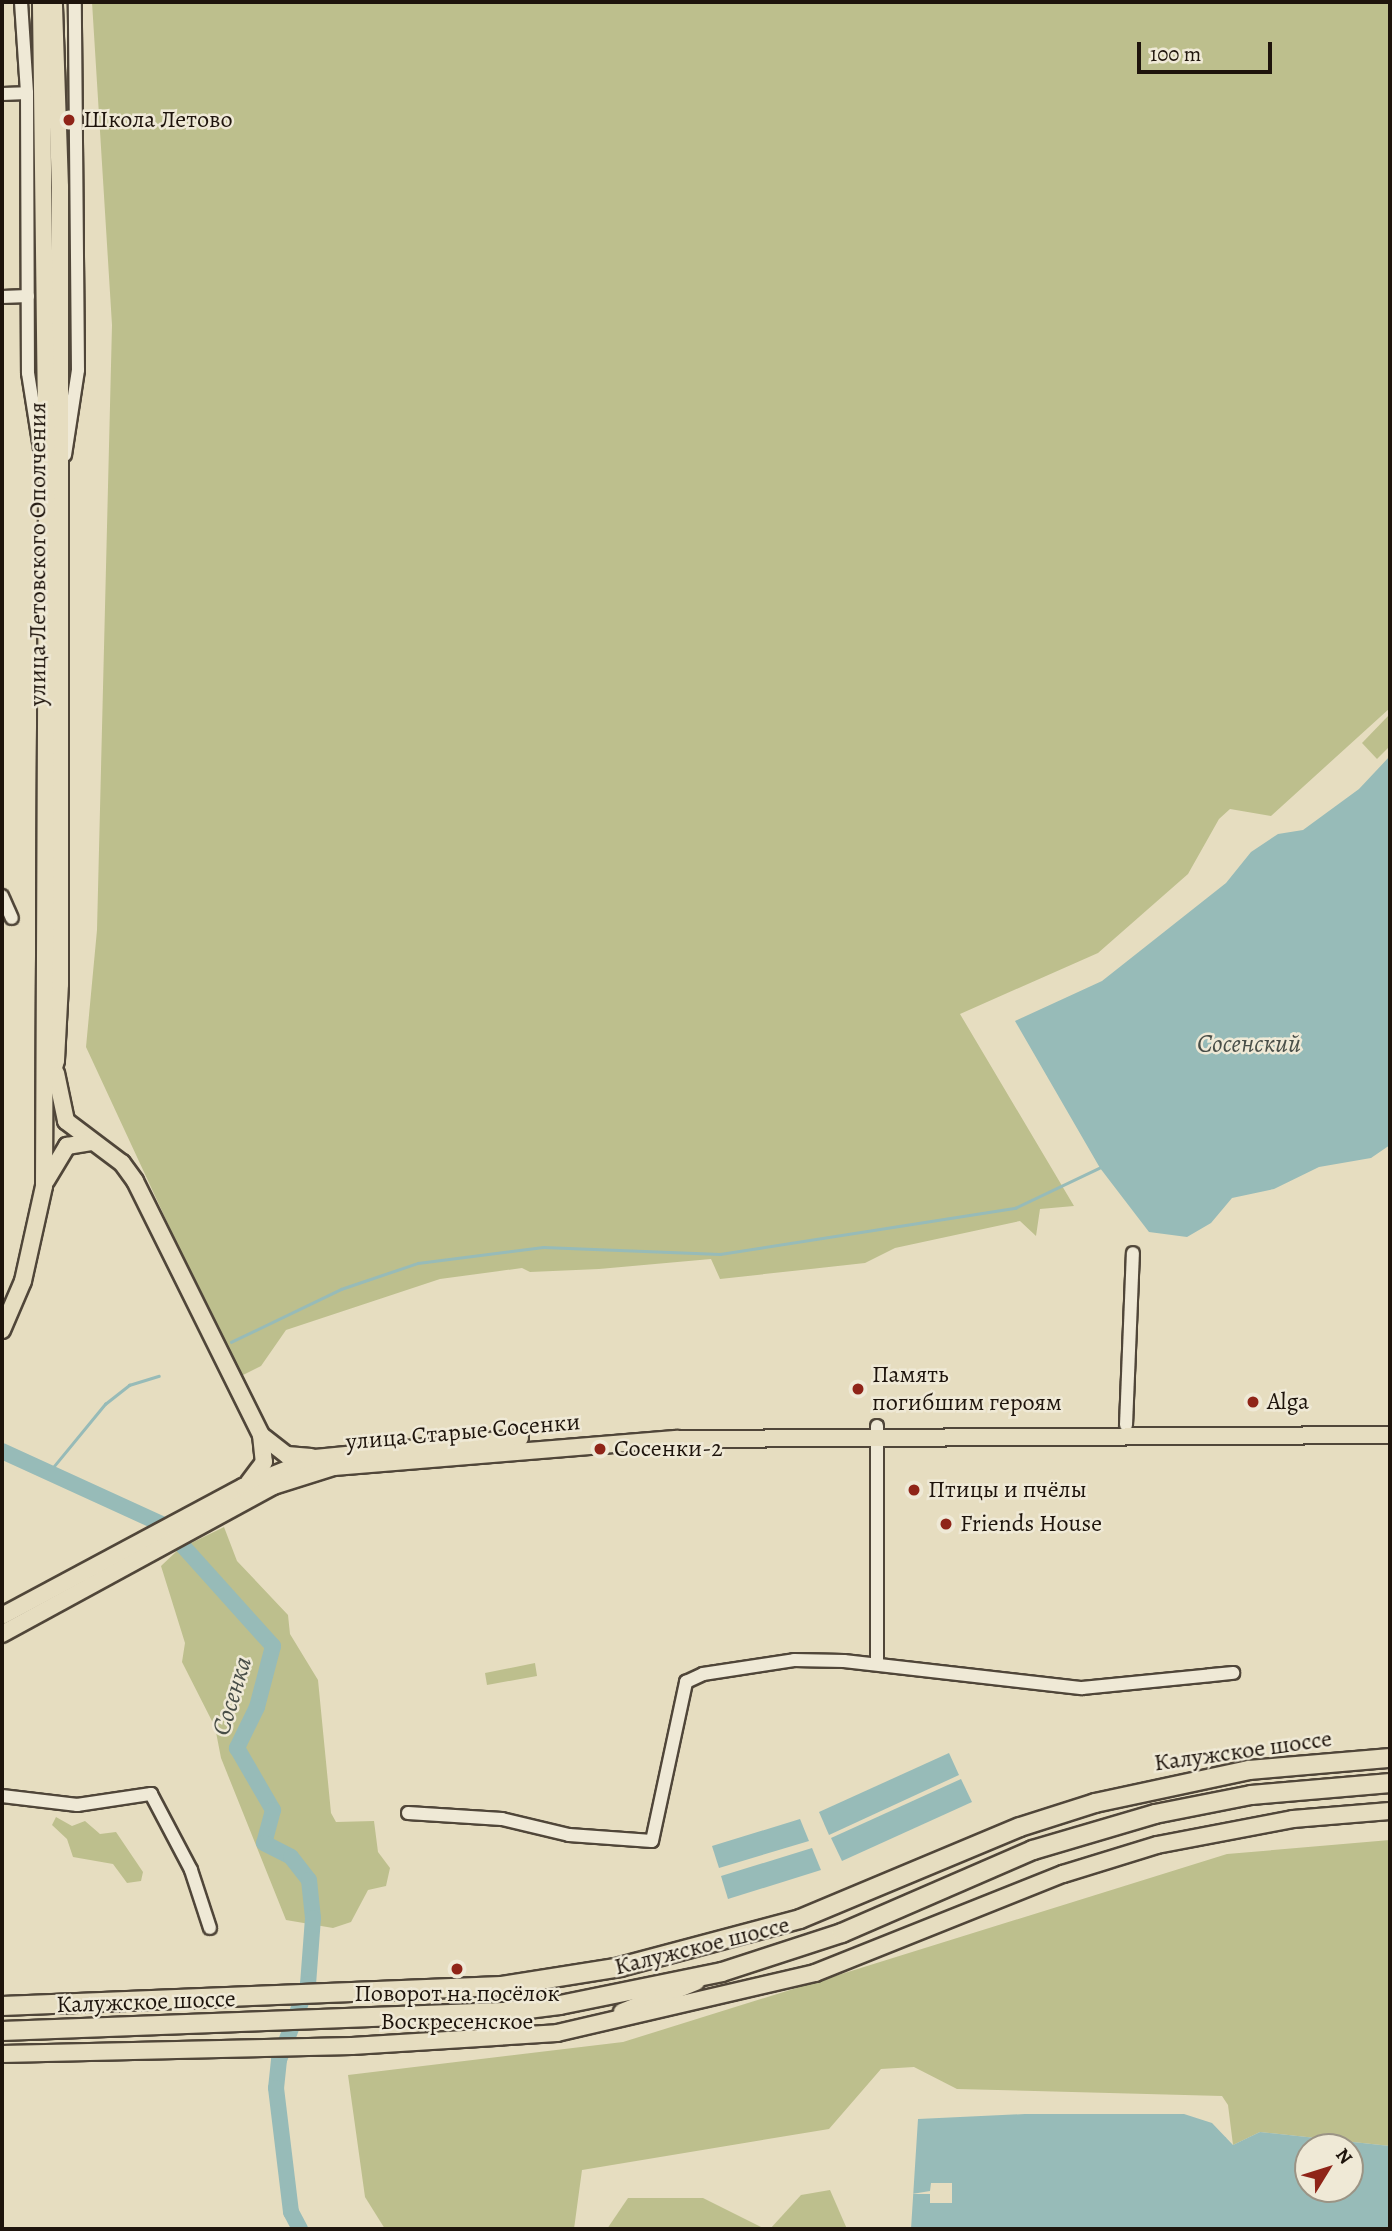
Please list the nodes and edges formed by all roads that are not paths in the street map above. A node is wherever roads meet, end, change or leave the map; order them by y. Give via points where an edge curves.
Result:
1 (21, 2) edge
2 (41, 2) edge
3 (54, 2) edge
4 (75, 2) edge
5 (2, 93) edge
6 (27, 93) junction
7 (27, 296) junction
8 (2, 297) edge
9 (78, 370) junction
10 (28, 373) junction
11 (53, 384) junction
12 (62, 474) junction
13 (47, 496) junction
14 (2, 896) edge
15 (12, 918) dead end
16 (56, 1060) junction
17 (44, 1104) junction
18 (93, 1142) junction
19 (44, 1186) junction
20 (1133, 1253) dead end
21 (2, 1330) edge
22 (1126, 1426) junction
23 (1390, 1428) edge
24 (877, 1430) junction
25 (261, 1435) junction
26 (1390, 1435) edge
27 (315, 1458) junction
28 (243, 1488) junction
29 (196, 1521) junction
30 (133, 1557) junction
31 (2, 1616) edge
32 (2, 1634) edge
33 (877, 1663) junction
34 (1233, 1673) dead end
35 (1390, 1758) edge
36 (1390, 1783) edge
37 (2, 1796) edge
38 (1390, 1811) edge
39 (408, 1813) dead end
40 (210, 1928) dead end
41 (722, 1972) junction
42 (2, 2006) edge
43 (581, 2027) junction
44 (2, 2031) edge
45 (2, 2054) edge

1 - 6 street
2 - 11 main road, улица Летовского Ополчения
3 - 11 main road, улица Летовского Ополчения
4 - 9 street
5 - 6 street
6 - 7 street
7 - 8 street
7 - 10 street
9 - 11 street
9 - 12 street
10 - 11 street
10 - 13 street
11 - 12 main road, улица Летовского Ополчения
11 - 13 main road, улица Летовского Ополчения
12 - 16 main road, улица Летовского Ополчения
13 - 17 main road, улица Летовского Ополчения
14 - 15 street
16 - 17 main road, улица Летовского Ополчения
16 - 18 main road via 60,1109 74,1129
17 - 19 main road, улица Летовского Ополчения
18 - 19 main road via 68,1146
18 - 25 main road via 135,1181
19 - 21 main road, улица Летовского Ополчения via 23,1281
20 - 22 street
22 - 23 main road, улица Старые Сосенки
22 - 24 main road, улица Старые Сосенки
24 - 26 main road, улица Старые Сосенки
24 - 27 main road, улица Старые Сосенки via 570,1435
24 - 29 main road, улица Старые Сосенки via 584,1444 334,1467 273,1486
24 - 33 street
25 - 27 main road via 287,1455
25 - 28 main road via 264,1461
27 - 28 main road, улица Старые Сосенки
28 - 29 main road, улица Старые Сосенки
29 - 30 main road, улица Старые Сосенки
30 - 31 main road, улица Старые Сосенки
30 - 32 main road, улица Старые Сосенки
33 - 34 street via 1082,1688
33 - 39 street via 775,1662 703,1674 686,1682 652,1841 569,1835 502,1819
35 - 42 highway, Калужское шоссе via 1249,1770 1095,1803 1020,1828 800,1919 665,1958 502,1986
36 - 41 highway, Калужское шоссе via 1251,1795 1155,1814 1033,1850 842,1933
37 - 40 street via 77,1805 151,1794 191,1870
38 - 43 main road via 1293,1819 1157,1845 1063,1874 815,1973
41 - 43 main road
41 - 44 highway, Калужское шоссе via 504,2012
43 - 45 main road via 352,2046

